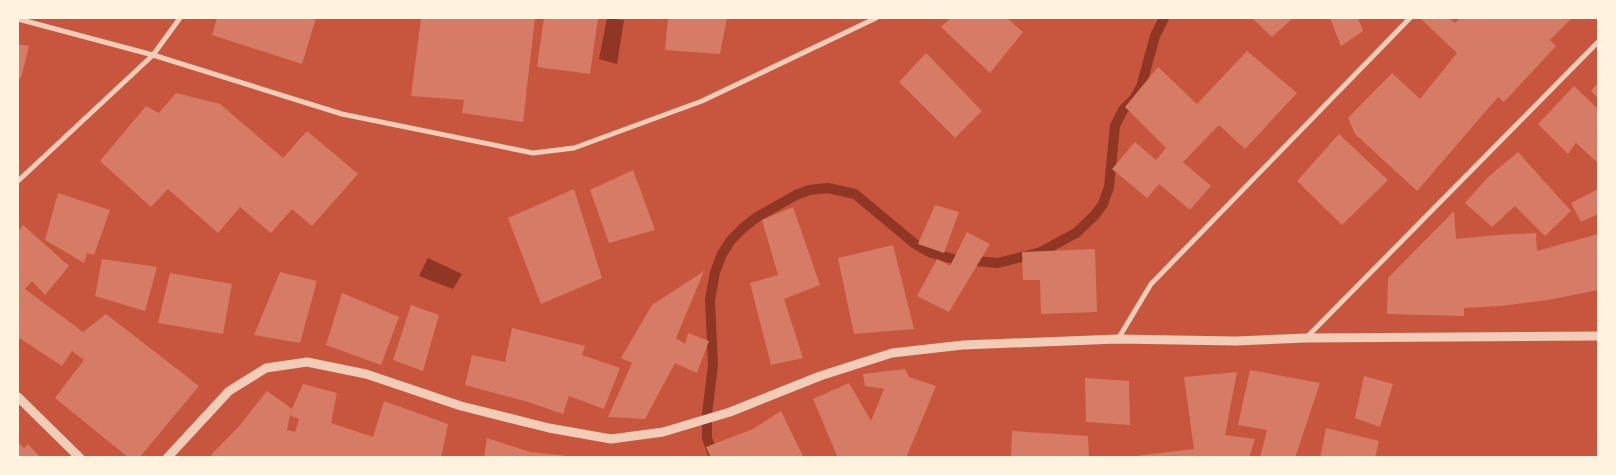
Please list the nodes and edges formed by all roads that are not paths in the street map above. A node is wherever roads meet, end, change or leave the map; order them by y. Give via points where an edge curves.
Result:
1 (180, 18) edge
2 (876, 18) edge
3 (1410, 18) edge
4 (18, 20) edge
5 (1598, 42) edge
6 (153, 56) junction
7 (18, 180) edge
8 (1598, 336) edge
9 (1306, 338) junction
10 (1118, 339) junction
11 (18, 397) edge
12 (80, 458) edge
13 (167, 458) edge

1 - 6 street
2 - 6 street via 702,101 574,148 533,153 342,114
3 - 10 street via 1151,284
4 - 6 street
5 - 9 street
6 - 7 street
8 - 9 street
9 - 10 street via 1235,341
10 - 13 street via 963,345 892,352 820,376 730,412 663,432 611,439 496,415 366,374 307,362 266,368 229,391
11 - 12 street

